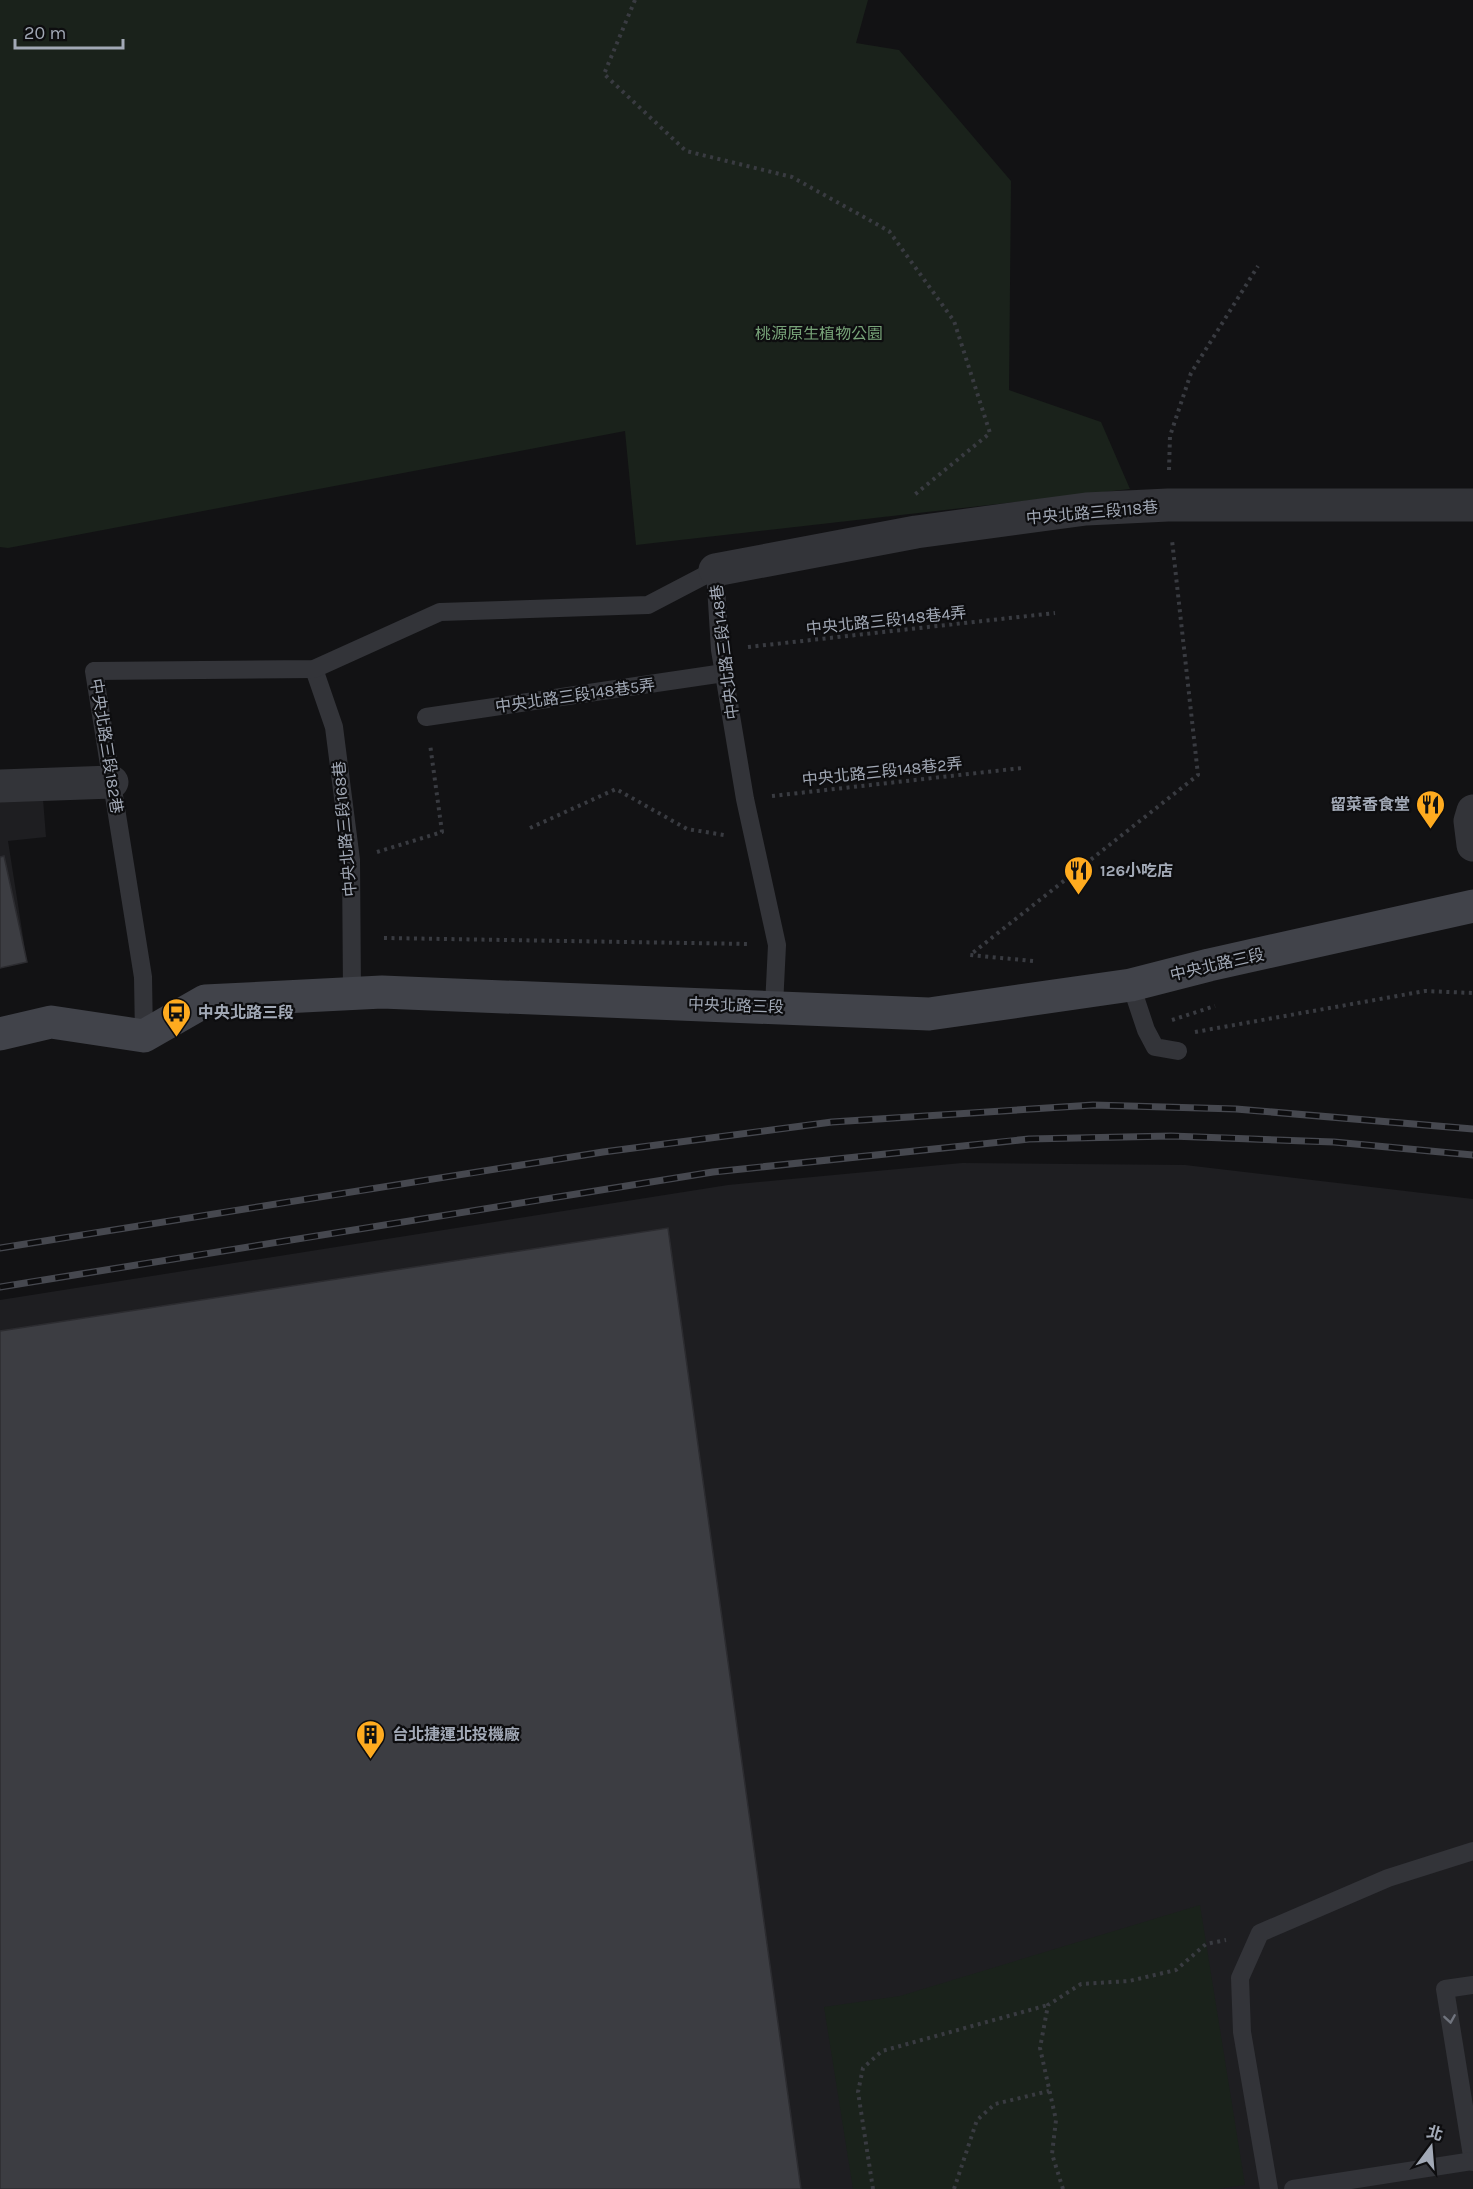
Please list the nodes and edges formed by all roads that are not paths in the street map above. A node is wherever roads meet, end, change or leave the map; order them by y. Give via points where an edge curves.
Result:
1 (1473, 506) edge
2 (715, 570) junction
3 (314, 669) junction
4 (724, 673) junction
5 (426, 717) road end
6 (112, 782) junction
7 (0, 786) edge
8 (1473, 812) edge
9 (1473, 845) edge
10 (1473, 906) edge
11 (1131, 985) junction
12 (352, 993) junction
13 (774, 1006) junction
14 (0, 1034) edge
15 (144, 1036) junction
16 (1178, 1051) dead end
17 (1473, 1851) edge
18 (1473, 1984) edge
19 (1473, 2161) edge
20 (1269, 2189) edge
21 (1293, 2189) edge

1 - 2 street, 中央北路三段118巷 via 1168,505 1086,509 896,536
2 - 3 lane, 中央北路三段148巷 via 648,605 440,612
2 - 4 lane, 中央北路三段148巷
3 - 6 lane, 中央北路三段182巷 via 94,671
3 - 12 lane, 中央北路三段168巷 via 334,727 351,860
4 - 5 lane, 中央北路三段148巷5弄
4 - 13 lane, 中央北路三段148巷 via 745,799 777,945
6 - 7 street
6 - 15 lane, 中央北路三段182巷 via 143,977
8 - 9 street
10 - 11 street, 中央北路三段
11 - 13 street, 中央北路三段 via 929,1014
11 - 16 lane via 1155,1047
12 - 13 street, 中央北路三段
12 - 15 street, 中央北路三段 via 205,1001
14 - 15 street via 51,1022
17 - 20 lane via 1389,1878 1260,1933 1240,1978 1242,2032
18 -> 19 lane via 1445,1989
19 - 21 lane

